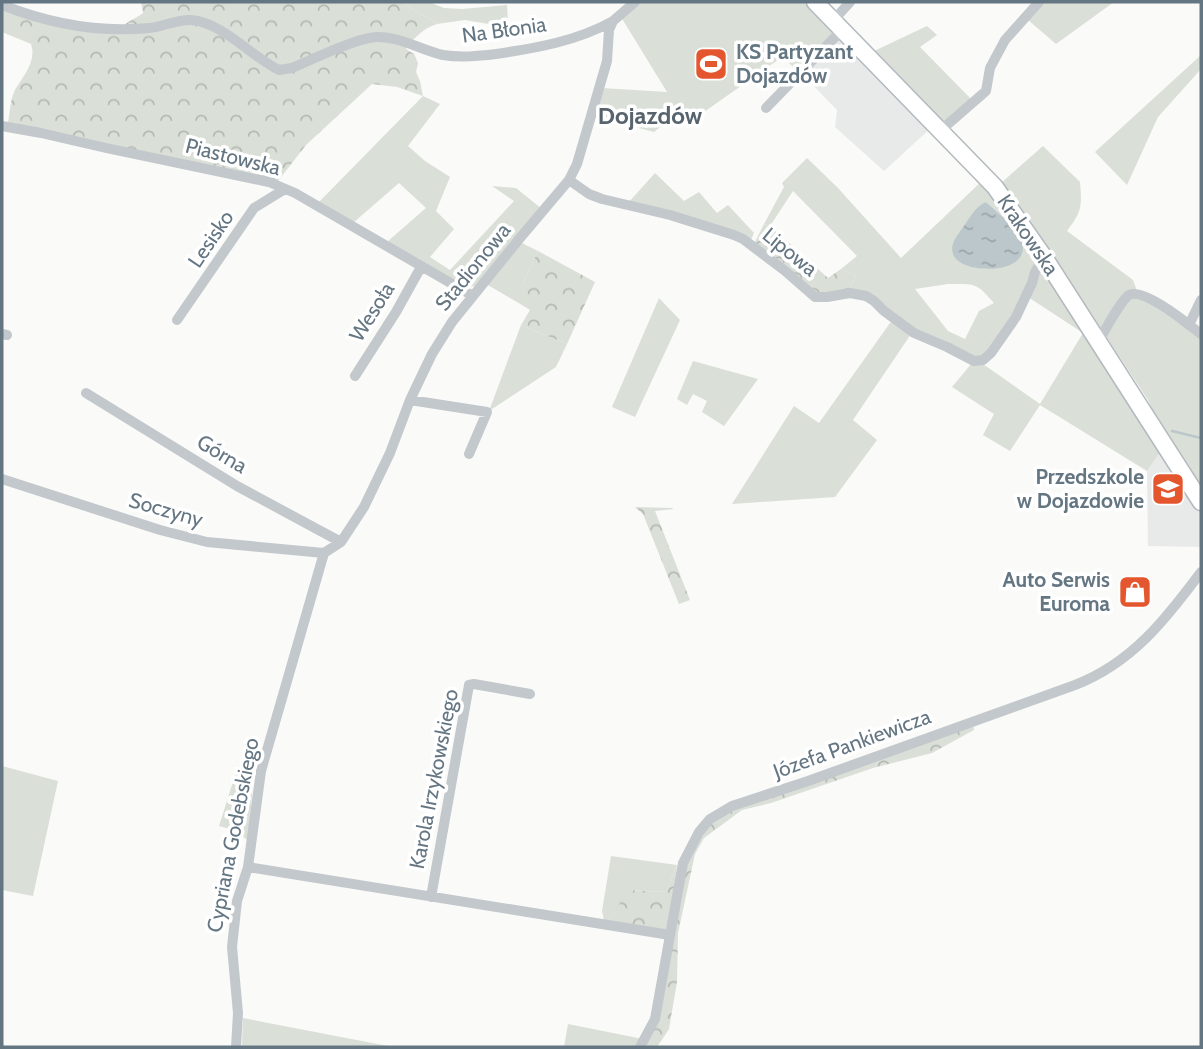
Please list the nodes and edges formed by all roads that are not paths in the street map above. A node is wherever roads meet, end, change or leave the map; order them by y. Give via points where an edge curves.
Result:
1 (815, 2) edge
2 (849, 2) edge
3 (1039, 2) edge
4 (627, 4) edge
5 (2, 5) edge
6 (613, 21) junction
7 (838, 26) junction
8 (766, 108) dead end
9 (2, 126) edge
10 (940, 131) junction
11 (569, 180) junction
12 (285, 189) junction
13 (1044, 257) junction
14 (421, 267) junction
15 (473, 296) junction
16 (1201, 300) edge
17 (177, 320) dead end
18 (1189, 325) junction
19 (1201, 334) edge
20 (1098, 342) junction
21 (355, 376) dead end
22 (86, 393) dead end
23 (410, 400) junction
24 (469, 454) dead end
25 (2, 479) edge
26 (1201, 502) edge
27 (341, 542) junction
28 (324, 553) junction
29 (1201, 572) edge
30 (530, 694) dead end
31 (248, 867) junction
32 (430, 897) junction
33 (670, 935) junction
34 (236, 1047) edge
35 (640, 1047) edge

1 - 7 street, Krakowska
2 - 7 street
3 - 10 street via 1006,40 990,68 986,91
4 - 6 street
5 - 6 street, Na Błonia via 80,27 149,29 191,20 224,33 279,70 365,39 388,37 456,57 537,48
6 - 11 street, Stadionowa via 607,61
7 - 8 street
7 - 10 street, Krakowska
9 - 12 street, Piastowska
10 - 13 street, Krakowska via 995,187
11 - 13 street, Lipowa via 602,199 743,239 815,297 866,296 914,333 974,362 991,353 1016,317
11 - 15 street, Stadionowa
12 - 14 street, Piastowska
12 - 17 street, Lesisko via 254,208
13 - 20 street, Krakowska
14 - 15 street, Piastowska
14 - 21 street, Wesoła
15 - 23 street, Stadionowa via 432,354
16 - 18 street
18 - 19 street
18 - 20 street via 1148,297 1131,294
20 - 26 street, Krakowska
22 - 27 street, Górna via 237,486
23 - 24 street via 487,412
23 - 27 street, Stadionowa via 364,507
25 - 28 street, Soczyny via 207,542
27 - 28 street, Stadionowa
28 - 31 street, Cypriana Godebskiego via 261,771
29 - 33 street, Józefa Pankiewicza via 1148,637 1106,671 732,806 710,819 683,863
30 - 32 street, Karola Irzykowskiego via 469,685
31 - 32 street, Karola Irzykowskiego
31 - 34 street, Cypriana Godebskiego via 237,901 232,947
32 - 33 street, Karola Irzykowskiego
33 - 35 street, Józefa Pankiewicza via 655,1019

